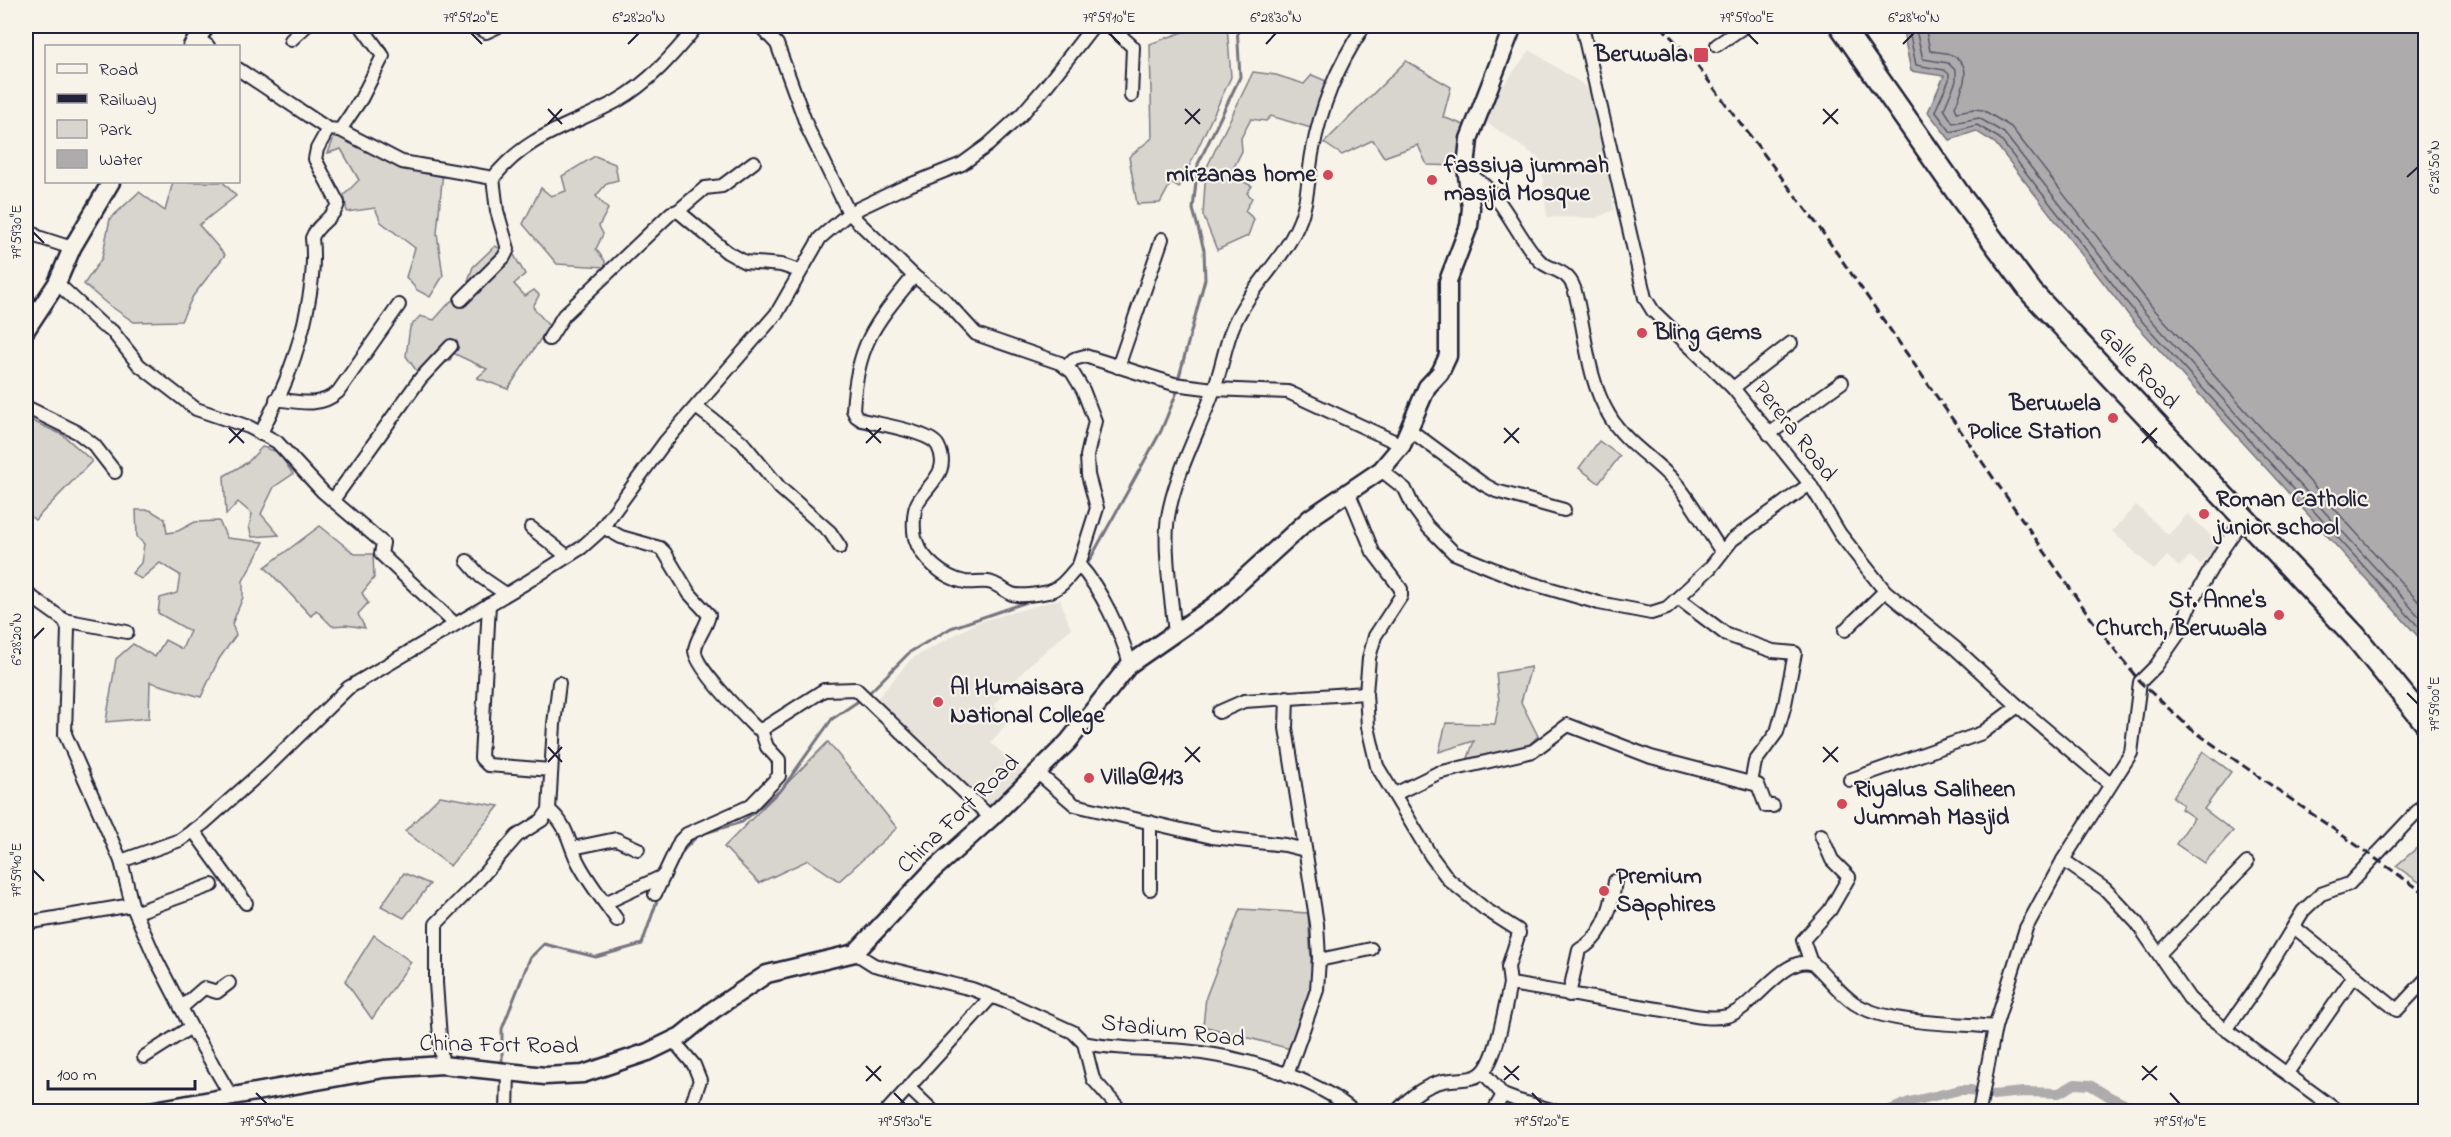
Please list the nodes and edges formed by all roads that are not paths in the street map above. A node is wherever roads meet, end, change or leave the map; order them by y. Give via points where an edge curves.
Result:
1 (306, 26) edge
2 (361, 26) edge
3 (474, 26) edge
4 (499, 26) edge
5 (697, 26) edge
6 (760, 26) edge
7 (1093, 26) edge
8 (1110, 26) edge
9 (1364, 26) edge
10 (1513, 26) edge
11 (1582, 26) edge
12 (1745, 26) edge
13 (1841, 26) edge
14 (291, 40) dead end
15 (1717, 45) dead end
16 (240, 70) edge
17 (1131, 96) dead end
18 (334, 130) junction
19 (754, 162) dead end
20 (1467, 173) junction
21 (494, 178) junction
22 (110, 183) edge
23 (678, 211) junction
24 (849, 213) junction
25 (26, 229) edge
26 (1162, 239) dead end
27 (72, 248) junction
28 (800, 272) junction
29 (915, 276) junction
30 (57, 283) junction
31 (461, 300) dead end
32 (399, 304) dead end
33 (26, 330) edge
34 (549, 339) dead end
35 (1791, 343) dead end
36 (451, 346) dead end
37 (1065, 367) junction
38 (1118, 367) junction
39 (1842, 382) dead end
40 (1733, 388) junction
41 (1214, 389) junction
42 (276, 399) junction
43 (26, 407) edge
44 (696, 407) junction
45 (1410, 430) junction
46 (261, 434) junction
47 (1769, 434) junction
48 (1402, 445) junction
49 (1382, 470) junction
50 (116, 472) dead end
51 (1810, 484) junction
52 (1348, 491) junction
53 (333, 500) junction
54 (1563, 510) dead end
55 (2244, 518) junction
56 (603, 527) junction
57 (531, 528) dead end
58 (840, 547) dead end
59 (1722, 552) junction
60 (567, 556) junction
61 (466, 561) dead end
62 (1079, 565) junction
63 (1885, 591) junction
64 (26, 593) edge
65 (506, 594) junction
66 (1678, 598) junction
67 (489, 604) junction
68 (64, 620) junction
69 (455, 624) junction
70 (1845, 630) dead end
71 (127, 632) dead end
72 (1175, 634) junction
73 (1130, 664) junction
74 (559, 683) dead end
75 (1366, 693) junction
76 (1287, 697) junction
77 (2018, 706) junction
78 (1219, 712) dead end
79 (2426, 723) edge
80 (761, 730) junction
81 (550, 770) junction
82 (1038, 773) junction
83 (1850, 780) dead end
84 (1751, 783) junction
85 (2110, 784) junction
86 (1395, 794) junction
87 (2426, 802) edge
88 (1773, 806) dead end
89 (549, 810) junction
90 (991, 818) junction
91 (1150, 822) junction
92 (193, 830) junction
93 (1821, 835) dead end
94 (573, 848) junction
95 (638, 849) dead end
96 (1305, 850) junction
97 (2063, 860) junction
98 (121, 861) junction
99 (2247, 863) dead end
100 (661, 877) junction
101 (1615, 881) dead end
102 (212, 885) dead end
103 (1150, 889) dead end
104 (654, 894) dead end
105 (246, 903) dead end
106 (605, 903) junction
107 (134, 909) junction
108 (617, 920) dead end
109 (26, 922) edge
110 (2294, 927) junction
111 (1371, 949) dead end
112 (855, 953) junction
113 (2159, 954) junction
114 (1319, 960) junction
115 (1811, 963) junction
116 (2354, 976) junction
117 (2426, 979) edge
118 (229, 983) dead end
119 (1510, 984) junction
120 (1569, 995) junction
121 (991, 997) junction
122 (181, 1008) junction
123 (1995, 1027) junction
124 (191, 1028) junction
125 (2226, 1030) junction
126 (673, 1040) junction
127 (1084, 1043) junction
128 (144, 1057) dead end
129 (442, 1065) junction
130 (502, 1071) junction
131 (1483, 1072) junction
132 (2287, 1073) junction
133 (1287, 1075) junction
134 (908, 1087) junction
135 (1503, 1095) junction
136 (231, 1096) junction
137 (144, 1112) edge
138 (507, 1112) edge
139 (689, 1112) edge
140 (886, 1112) edge
141 (934, 1112) edge
142 (1122, 1112) edge
143 (1354, 1112) edge
144 (1396, 1112) edge
145 (1493, 1112) edge
146 (1559, 1112) edge
147 (1979, 1112) edge
148 (2339, 1112) edge

1 - 14 street
2 - 18 street via 383,57 361,99
3 - 4 street via 486,32
5 - 21 street via 640,85 618,101 534,140 508,160
6 - 24 street via 777,44 808,129
7 - 24 street via 1028,108 988,145 962,164
8 - 17 street via 1133,47
9 - 41 street via 1328,89 1317,126 1299,225 1234,324
10 - 20 street, China Fort Road via 1469,139
11 - 40 street, Perera Road via 1645,298 1653,311
12 - 15 street
13 - 55 highway, Galle Road via 2032,293
16 - 18 street
18 - 21 street via 402,162
18 - 42 street via 317,149 315,159 338,203 336,211 312,238 314,275 293,362
19 - 23 street via 722,186 705,188
20 - 45 street, China Fort Road via 1469,226 1448,281 1448,356 1427,387
20 - 59 street via 1482,181 1499,201 1540,262 1559,269 1573,285 1596,389 1609,417 1674,481
21 - 31 street via 496,211 508,249
22 - 27 street
23 - 28 street via 745,262 781,265
23 - 34 street via 671,213 564,315
24 - 28 street via 820,238
24 - 29 street
25 - 27 street
26 - 38 street
27 - 30 street
28 - 44 street via 777,313
29 - 37 street via 943,298 976,334
29 - 62 street via 872,331 857,368 853,410 862,420 928,437 937,444 942,471 917,503 914,526 920,549 927,561 943,572 965,582 990,582 1014,596 1049,592
30 - 33 street
30 - 46 street via 112,331 158,381 196,409
32 - 42 street via 329,400 309,403
35 - 40 street
36 - 53 street via 420,379
37 - 38 street via 1085,356
37 - 62 street via 1083,390 1095,421 1087,456 1097,508
38 - 41 street via 1174,384
39 - 47 street
40 - 47 street, Perera Road
41 - 48 street via 1288,392
41 - 72 street via 1168,517
42 - 46 street
43 - 50 street via 77,432 94,445
44 - 56 street
44 - 58 street via 742,442 780,488 830,532
45 - 48 street, China Fort Road
45 - 54 street via 1490,488
46 - 53 street via 277,442
47 - 51 street, Perera Road
48 - 49 street, China Fort Road
49 - 52 street, China Fort Road
49 - 66 street via 1405,489 1414,508 1454,553 1498,572 1599,603 1651,613 1667,609
51 - 59 street via 1739,535
51 - 63 street, Perera Road via 1840,534
52 - 72 street, China Fort Road via 1310,518 1215,605
52 - 75 street via 1373,552 1401,589 1401,596 1375,636
53 - 69 street via 383,543 381,554
55 - 79 highway, Galle Road via 2355,636
55 - 85 street via 2190,603 2179,633 2140,682 2131,753
56 - 60 street
56 - 80 street via 665,553 689,593 709,615 696,645 699,661 717,686
57 - 60 street
59 - 66 street
60 - 65 street
61 - 65 street via 480,577
62 - 73 street via 1124,643
63 - 70 street
63 - 77 street, Perera Road
64 - 68 street
65 - 67 street
66 - 84 street via 1727,635 1773,651 1795,653 1777,732 1764,741
67 - 69 street
67 - 81 street via 481,758 488,765
68 - 71 street
68 - 98 street via 68,628 65,734
69 - 92 street via 348,688 267,767
72 - 73 street, China Fort Road
73 - 82 street, China Fort Road
74 - 81 street
75 - 76 street
75 - 86 street via 1368,727 1377,766
76 - 78 street via 1244,701
76 - 96 street via 1286,728
77 - 83 street via 1982,733
77 - 85 street, Perera Road
80 - 90 street via 824,690 856,689
80 - 100 street via 767,747 779,760 779,776 750,806 687,834
81 - 89 street
82 - 90 street, China Fort Road
82 - 91 street via 1075,805
84 - 86 street via 1651,757 1568,724 1533,751 1438,773
84 - 88 street via 1758,785 1766,806
85 - 97 street
86 - 119 street via 1449,880 1518,930 1508,967
87 - 110 street via 2349,884 2321,894
89 - 94 street via 565,827
89 - 129 street via 542,820 517,836 436,924
90 - 112 street, China Fort Road via 933,870
91 - 96 street via 1212,837
91 - 103 street
92 - 98 street via 180,840
92 - 105 street
93 - 115 street via 1832,860 1849,877 1830,910 1803,940
94 - 95 street via 616,839
94 - 106 street
96 - 114 street
97 - 113 street via 2105,889
97 - 123 street via 2026,928
98 - 107 street
99 - 113 street
100 - 104 street
100 - 106 street
101 - 120 street via 1609,912 1600,931 1579,950
102 - 107 street
106 - 108 street
107 - 109 street
107 - 122 street
110 - 116 street
110 - 125 street
111 - 114 street
112 - 121 street via 874,965
112 - 126 street, China Fort Road via 767,974
113 - 125 street via 2188,998
114 - 133 street via 1317,990
115 - 120 street via 1802,962 1787,969 1743,1007 1722,1017
115 - 123 street via 1845,996 1871,1011 1921,1021
116 - 117 street via 2397,1010
116 - 132 street
118 - 122 street via 217,992 204,988
119 - 120 street
119 - 131 street via 1494,1050
121 - 127 street via 1068,1030
121 - 134 street
122 - 124 street
123 - 147 street
124 - 128 street
124 - 136 street
125 - 132 street
126 - 130 street, China Fort Road via 583,1074 545,1076
126 - 139 street via 694,1065 700,1080
127 - 133 street, Stadium Road via 1212,1054
127 - 142 street via 1093,1079
129 - 130 street, China Fort Road
129 - 136 street, China Fort Road via 384,1069
130 - 138 street
131 - 135 street
131 - 144 street via 1426,1088
132 - 148 street
133 - 143 street, Stadium Road via 1341,1099
134 - 140 street
134 - 141 street
135 - 145 street
135 - 146 street
136 - 137 street, China Fort Road

